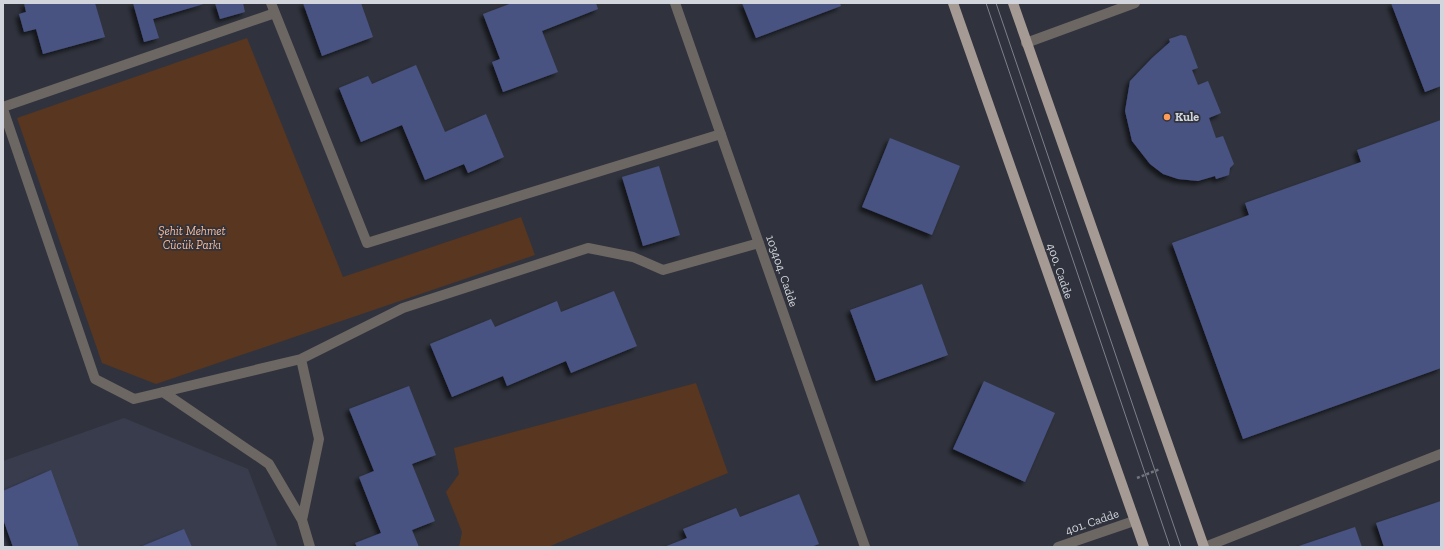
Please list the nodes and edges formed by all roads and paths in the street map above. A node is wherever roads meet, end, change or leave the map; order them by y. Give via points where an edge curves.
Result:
1 (271, 3) edge
2 (675, 3) edge
3 (953, 3) edge
4 (1013, 3) edge
5 (1135, 3) edge
6 (275, 13) junction
7 (1026, 43) junction
8 (3, 108) edge
9 (721, 134) junction
10 (759, 243) junction
11 (301, 359) junction
12 (163, 392) junction
13 (1441, 454) edge
14 (1175, 464) junction
15 (1121, 483) junction
16 (302, 520) junction
17 (1134, 521) junction
18 (310, 547) edge
19 (864, 547) edge
20 (1058, 547) edge
21 (1144, 547) edge
22 (1205, 547) edge

1 - 6 street
2 - 9 street, 103404. Cadde
3 - 15 main road, 400. Cadde
4 - 7 main road
5 - 7 street
6 - 8 street
6 - 9 street via 367,243
7 - 14 main road
8 - 12 street via 95,379 134,399
9 - 10 street, 103404. Cadde
10 - 11 street via 663,270 633,257 588,248 403,308
10 - 19 street, 103404. Cadde
11 - 12 street
11 - 16 street via 319,439
12 - 16 street via 269,464
13 - 22 street
14 - 15 path
14 - 22 main road
15 - 17 main road, 400. Cadde
16 - 18 street
17 - 20 street, 401. Cadde
17 - 21 main road, 400. Cadde

